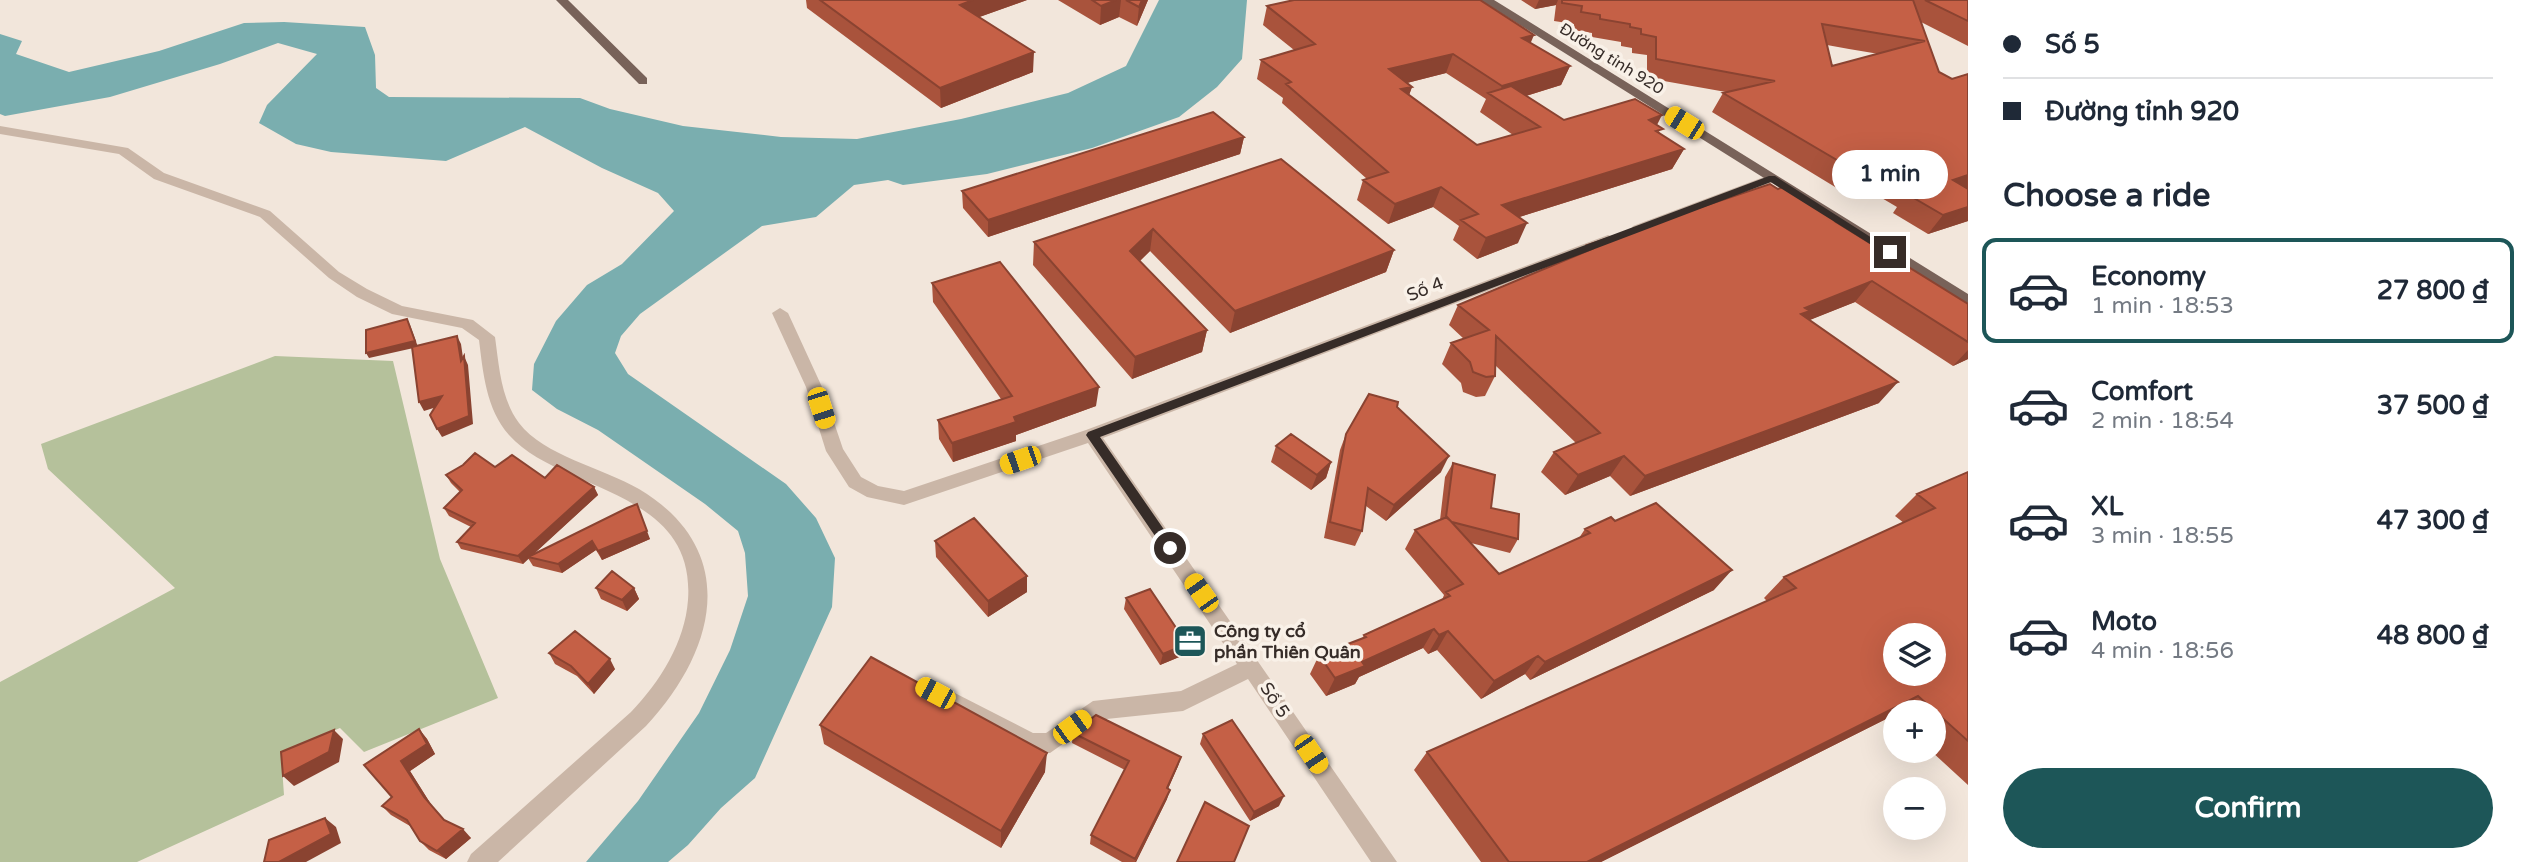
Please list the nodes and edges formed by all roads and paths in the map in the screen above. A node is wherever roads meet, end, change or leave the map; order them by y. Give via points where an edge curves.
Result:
1 (562, 0) edge
2 (1486, 0) edge
3 (643, 81) dead end
4 (0, 130) edge
5 (1772, 178) junction
6 (1968, 301) edge
7 (780, 313) dead end
8 (1092, 435) junction
9 (1252, 667) junction
10 (923, 686) edge
11 (479, 862) edge
12 (1385, 862) edge

1 - 3 main road
2 - 5 main road, Đường tỉnh 920
4 - 11 street via 123,151 159,176 265,214 334,275 362,293 398,310 467,324 487,337 491,379 503,415 518,436 546,456 632,494 686,540 701,584 700,607 659,695 636,723
5 - 6 main road, Đường tỉnh 920
5 - 8 street, Số 4
7 - 8 street, Số 4 via 814,387 835,452 855,482 874,492 904,498
8 - 9 street, Số 5
9 - 10 street via 1183,701 1093,711 1050,743 1031,743
9 - 12 street, Số 5

